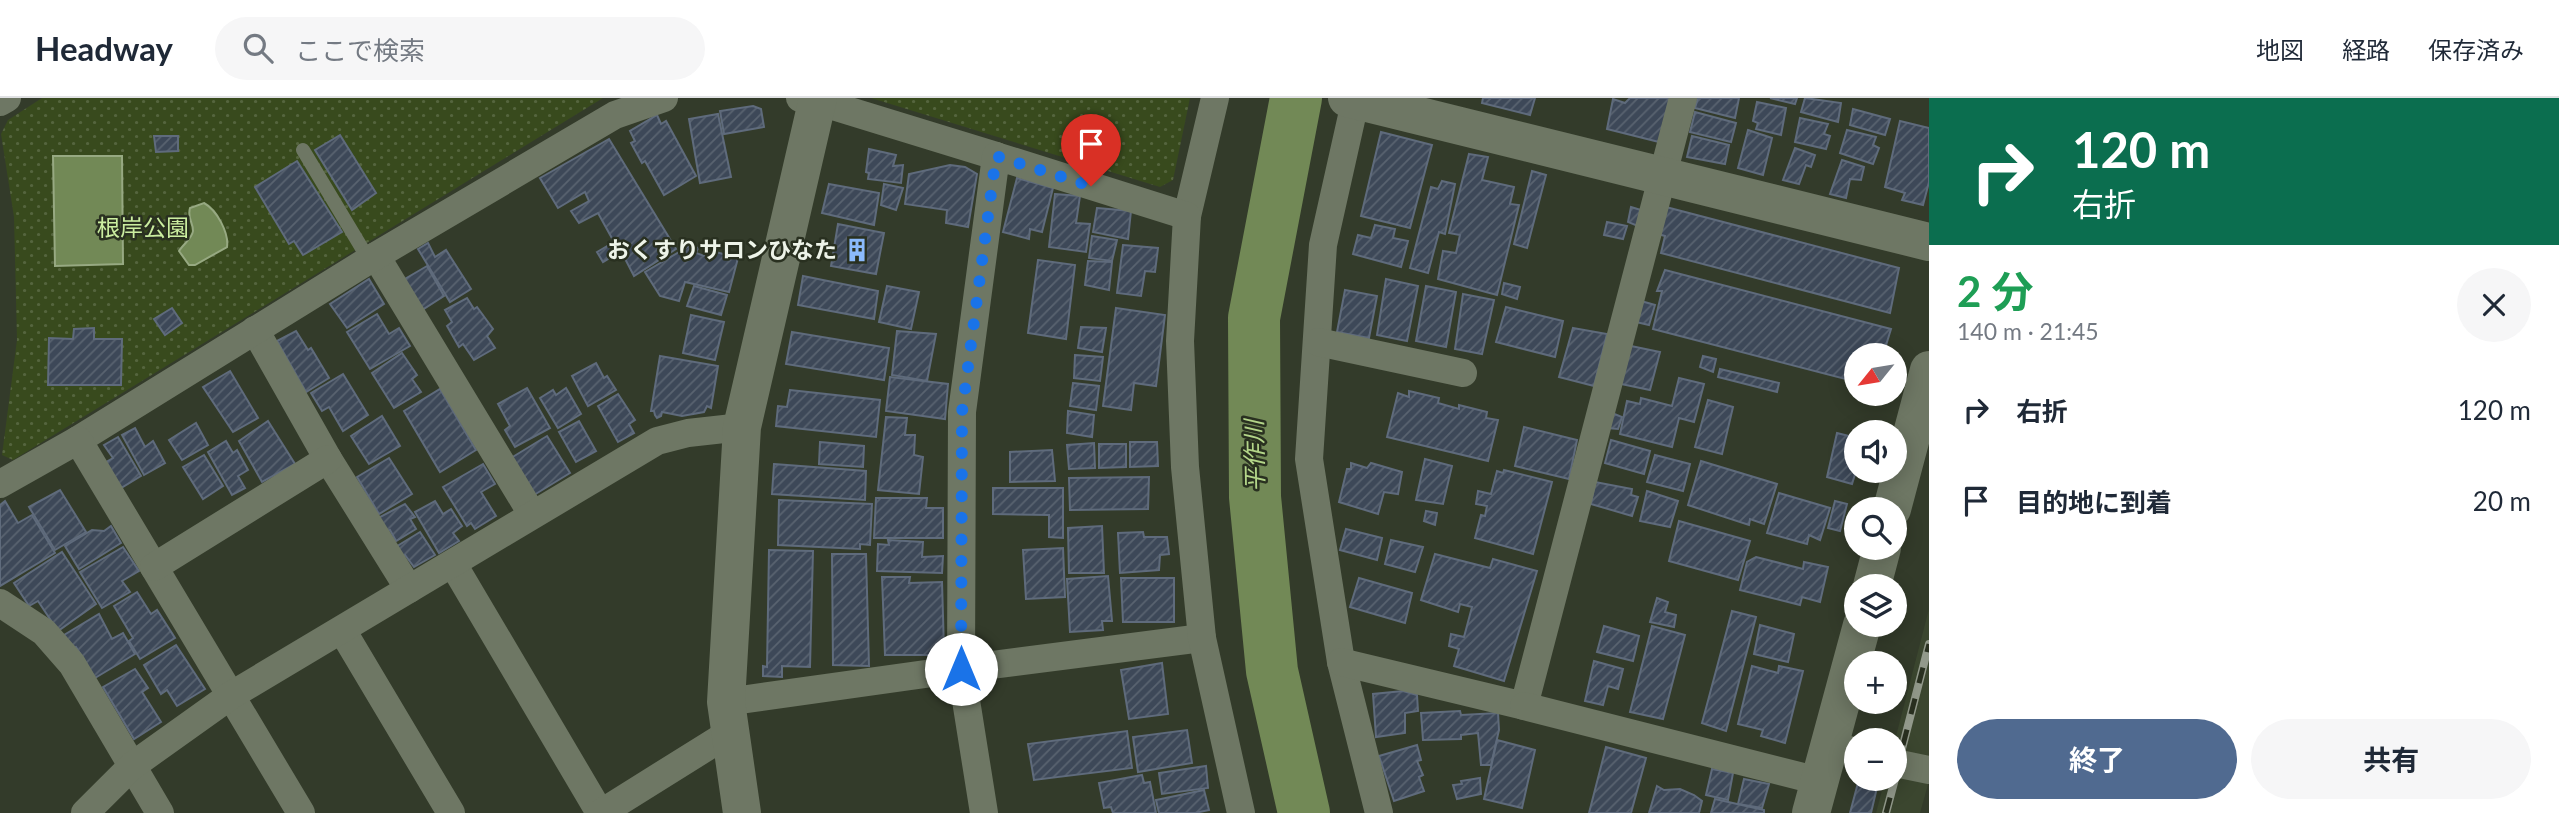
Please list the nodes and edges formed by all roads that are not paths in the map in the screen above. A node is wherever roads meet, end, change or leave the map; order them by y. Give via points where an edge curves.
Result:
1 (7, 98) edge
2 (664, 98) edge
3 (1214, 98) edge
4 (1683, 98) edge
5 (812, 99) edge
6 (1352, 99) edge
7 (0, 102) edge
8 (303, 150) dead end
9 (996, 156) junction
10 (1663, 175) junction
11 (1187, 216) junction
12 (1929, 242) edge
13 (373, 258) junction
14 (255, 330) junction
15 (1318, 342) junction
16 (1929, 370) edge
17 (1463, 373) dead end
18 (742, 427) junction
19 (78, 440) junction
20 (328, 459) junction
21 (0, 484) edge
22 (1895, 497) edge
23 (532, 514) junction
24 (453, 564) junction
25 (154, 567) junction
26 (409, 589) junction
27 (0, 603) edge
28 (342, 630) junction
29 (1859, 637) edge
30 (1202, 638) junction
31 (1340, 662) junction
32 (961, 669) junction
33 (230, 696) junction
34 (1524, 706) junction
35 (728, 718) junction
36 (1843, 748) edge
37 (132, 766) junction
38 (1907, 766) edge
39 (1929, 771) edge
40 (1815, 797) edge
41 (85, 813) edge
42 (160, 813) edge
43 (301, 813) edge
44 (451, 813) edge
45 (600, 813) edge
46 (742, 813) edge
47 (984, 813) edge
48 (1241, 813) edge
49 (1379, 813) edge

1 - 7 street
2 - 13 street via 615,115
3 - 11 street
4 - 10 street
5 - 9 street
5 - 18 street
6 - 10 street
6 - 15 street via 1323,245
8 - 13 lane
9 - 11 street
9 - 32 street via 962,412
10 - 12 street
10 - 34 street
11 - 30 street via 1180,341 1185,467
13 - 14 street
13 - 23 street
14 - 19 street
14 - 20 street
15 - 17 street
15 - 31 street via 1309,459
16 - 22 street
18 - 23 street via 657,441
18 - 35 street
19 - 21 street
19 - 25 street
20 - 25 street
20 - 26 street
23 - 24 street
24 - 26 street
24 - 45 street
25 - 33 street
26 - 28 street
27 - 37 street via 44,632 72,664
28 - 33 street
28 - 44 street
29 - 36 street
30 - 32 street
30 - 48 street
31 - 34 street
31 - 49 street
32 - 35 street
32 - 47 street
33 - 37 street
33 - 43 street
34 - 40 street
35 - 45 street
35 - 46 street
36 - 40 street
37 - 41 street
37 - 42 street
38 - 39 street

